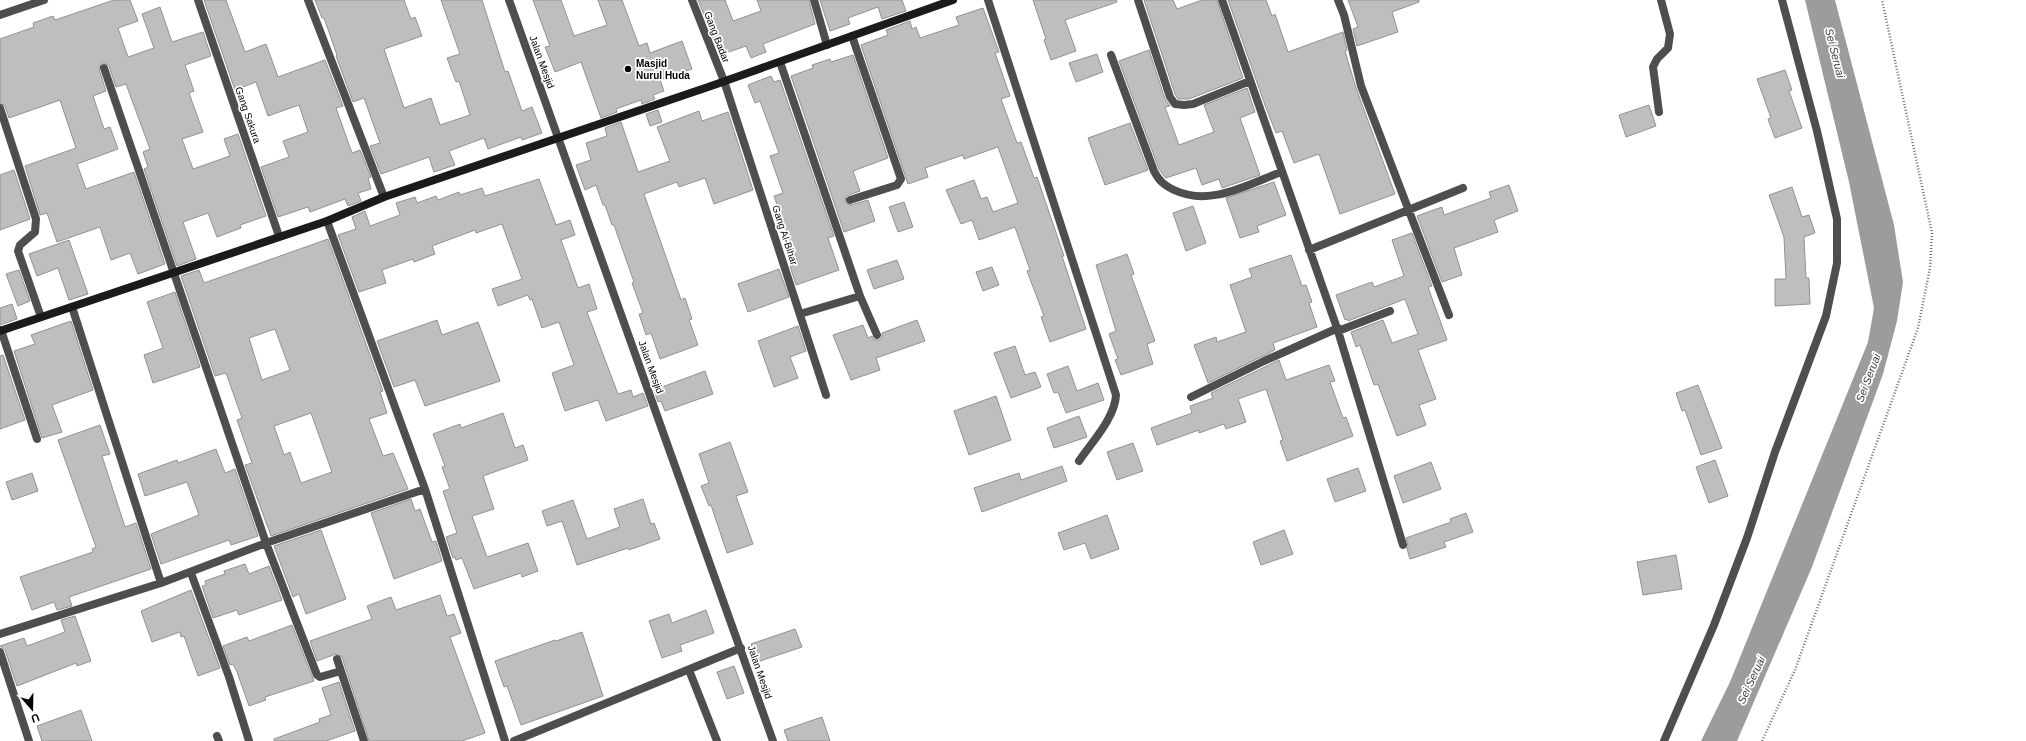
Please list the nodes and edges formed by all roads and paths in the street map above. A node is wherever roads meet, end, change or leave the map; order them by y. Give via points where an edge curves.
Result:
1 (44, 0) edge
2 (198, 0) edge
3 (308, 0) edge
4 (509, 0) edge
5 (692, 0) edge
6 (814, 0) edge
7 (953, 0) edge
8 (988, 0) edge
9 (1138, 0) edge
10 (1222, 0) edge
11 (1338, 0) edge
12 (1661, 0) edge
13 (1782, 0) edge
14 (1882, 0) edge
15 (934, 3) edge
16 (0, 15) edge
17 (852, 36) junction
18 (827, 45) junction
19 (1111, 55) dead end
20 (780, 62) junction
21 (104, 68) dead end
22 (724, 81) junction
23 (1250, 82) junction
24 (0, 108) edge
25 (1659, 112) dead end
26 (559, 138) junction
27 (1281, 172) junction
28 (1463, 188) dead end
29 (384, 197) junction
30 (850, 200) dead end
31 (1408, 210) junction
32 (327, 221) junction
33 (279, 236) junction
34 (1309, 250) junction
35 (172, 273) junction
36 (860, 296) junction
37 (72, 307) junction
38 (1390, 311) dead end
39 (800, 314) junction
40 (1449, 315) dead end
41 (41, 317) junction
42 (1338, 329) junction
43 (0, 331) edge
44 (877, 335) dead end
45 (826, 395) dead end
46 (1191, 397) dead end
47 (37, 439) dead end
48 (1079, 461) dead end
49 (425, 489) junction
50 (266, 543) junction
51 (1403, 544) dead end
52 (191, 572) junction
53 (161, 583) junction
54 (0, 634) edge
55 (741, 648) junction
56 (0, 652) edge
57 (337, 659) dead end
58 (689, 670) junction
59 (340, 671) junction
60 (28, 741) edge
61 (249, 741) edge
62 (364, 741) edge
63 (505, 741) edge
64 (514, 741) edge
65 (717, 741) edge
66 (773, 741) edge
67 (1664, 741) edge
68 (1762, 741) edge

1 - 16 street
2 - 33 street, Gang Sakura
3 - 29 street
4 - 26 street, Jalan Mesjid
5 - 22 street, Gang Badar
6 - 18 street
7 - 15 street
8 - 48 street via 1116,395 1116,405 1111,414
9 - 23 street via 1170,97 1175,104 1193,104
10 - 23 street
11 - 31 street via 1346,22 1361,86
12 - 25 street via 1670,34 1668,48 1653,67
13 - 67 street via 1837,218 1837,263 1826,316 1775,452 1747,538 1714,625
14 - 68 path via 1932,233 1930,268 1918,328 1795,670
15 - 17 street
17 - 18 street
17 - 30 street via 901,179 897,184
18 - 20 street
19 - 27 street via 1151,164 1161,182 1182,193 1209,197 1228,193
20 - 22 street
20 - 36 street
21 - 35 street
22 - 26 street
22 - 39 street, Gang Al-Bihar
23 - 27 street
24 - 41 street via 36,219 35,232 20,245 18,251
26 - 29 street
26 - 55 street, Jalan Mesjid
27 - 34 street
28 - 31 street
29 - 32 street
31 - 34 street
31 - 40 street
32 - 33 street
32 - 49 street
33 - 35 street
34 - 42 street
35 - 37 street
35 - 50 street
36 - 39 street
36 - 44 street
37 - 41 street
37 - 53 street
38 - 42 street
39 - 45 street, Gang Al-Bihar
41 - 43 street
42 - 46 street via 1264,361
42 - 51 street
43 - 47 street
49 - 50 street
49 - 63 street
50 - 52 street
50 - 59 street via 317,675 320,678
52 - 53 street
52 - 61 street
53 - 54 street
55 - 58 street
55 - 66 street, Jalan Mesjid
56 - 60 street
57 - 59 street
58 - 64 street
58 - 65 street
59 - 62 street

